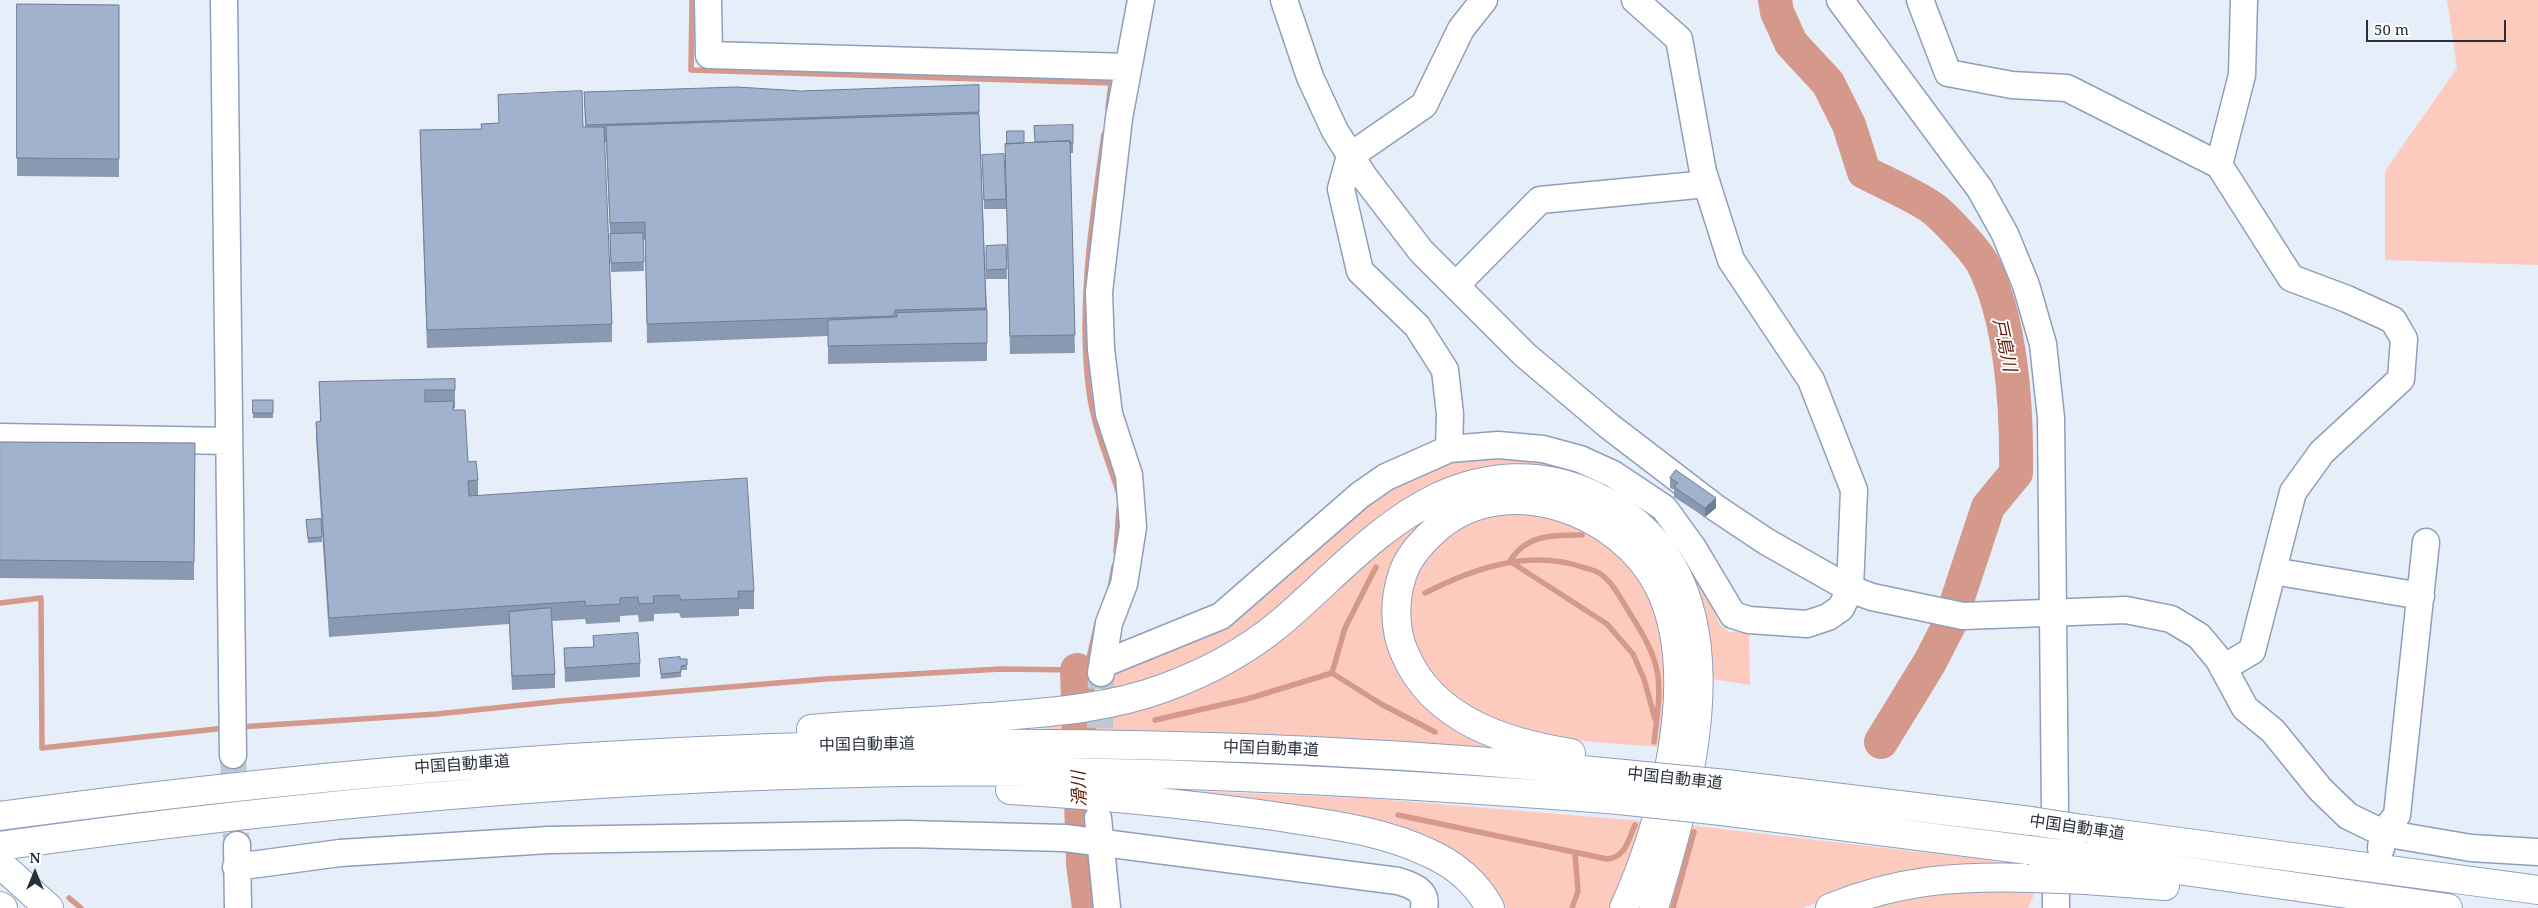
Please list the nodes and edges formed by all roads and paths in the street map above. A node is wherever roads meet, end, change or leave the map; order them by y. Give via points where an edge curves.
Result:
1 (224, 0) edge
2 (708, 0) edge
3 (1141, 0) edge
4 (1284, 0) edge
5 (1484, 0) edge
6 (1635, 0) edge
7 (1840, 0) edge
8 (1920, 0) edge
9 (2244, 0) edge
10 (1128, 66) junction
11 (1350, 156) junction
12 (2219, 165) junction
13 (1707, 184) junction
14 (1456, 286) junction
15 (0, 436) edge
16 (230, 441) junction
17 (1449, 449) junction
18 (2426, 542) dead end
19 (2273, 571) junction
20 (1850, 589) junction
21 (2421, 596) junction
22 (2053, 613) junction
23 (2223, 668) junction
24 (233, 755) tunnel mouth
25 (569, 757) junction
26 (1627, 768) junction
27 (806, 774) junction
28 (0, 816) edge
29 (1100, 830) junction
30 (2382, 841) junction
31 (0, 846) edge
32 (2538, 852) edge
33 (0, 864) edge
34 (2086, 869) junction
35 (2538, 890) edge
36 (49, 908) edge
37 (238, 908) edge
38 (1107, 908) edge
39 (1424, 908) edge
40 (1490, 908) edge
41 (1624, 908) edge
42 (1654, 908) edge
43 (1830, 908) edge
44 (2056, 908) edge
45 (2426, 908) edge
46 (2448, 908) edge

1 - 16 street
2 - 10 street via 709,55
3 - 10 street
4 - 11 street via 1310,77
5 - 11 street via 1461,29 1424,105
6 - 13 street via 1679,39
7 - 22 street via 1980,189 2005,234 2026,285 2043,344 2051,418
8 - 12 street via 1948,73 2012,86 2067,88
9 - 12 street via 2242,75
10 - 17 street via 1099,292 1101,349 1109,414 1129,475 1133,527 1124,584 1109,623 1102,668 1221,616 1360,495 1386,477
11 - 14 street via 1421,251
11 - 17 street via 1341,189 1360,271 1417,326 1445,370 1450,414
12 - 19 street via 2291,278 2393,320 2404,339 2401,380 2322,452 2293,492
13 - 14 street via 1540,200
13 - 20 street via 1731,260 1811,380 1854,490
14 - 20 street via 1525,355 1609,426 1716,508 1767,542
15 - 16 street
16 - 24 street
17 - 20 street via 1498,445 1543,449 1580,459 1613,474 1664,508 1693,548 1733,615 1749,620 1807,624 1842,608
18 - 21 street
19 - 21 street
19 - 23 street via 2252,651
20 - 22 street via 1889,601 1963,616
21 - 30 street via 2397,816
22 - 23 street via 2126,610 2171,619 2199,636
22 - 44 street
23 - 30 street via 2245,708 2273,731 2320,789 2348,816
25 - 26 highway, 中国自動車道 via 839,745 1183,746
25 - 28 highway, 中国自動車道 via 257,783
25 - 42 highway via 788,731 1046,712 1088,707 1161,690 1193,677 1248,646 1276,626 1375,538 1421,506 1479,482 1519,478 1552,480 1573,486 1616,508 1651,538 1677,577 1693,623 1699,669 1695,745 1677,827
26 - 35 highway, 中国自動車道, bridge
26 - 41 highway via 1474,726 1436,699 1420,681 1400,644 1398,587 1413,552 1441,524 1478,505 1498,502 1537,502 1566,507 1587,515 1623,541 1642,560 1660,589 1673,631 1676,654 1674,736 1647,850
27 - 31 highway, 中国自動車道 via 568,786 404,799 250,813
27 - 34 highway, 中国自動車道, bridge via 1180,774 1332,780 1619,800 2029,850
27 - 40 highway via 869,791 979,788 1083,794 1208,807 1347,828 1430,853 1472,882
29 - 37 street via 1065,838 908,834 550,840 236,856
29 - 38 street
29 - 39 street via 1398,881 1415,886 1422,894
30 - 32 street
33 - 36 highway
34 - 43 highway, bridge via 2033,878 1985,877 1913,882 1878,890
34 - 45 highway
34 - 46 highway, 中国自動車道

